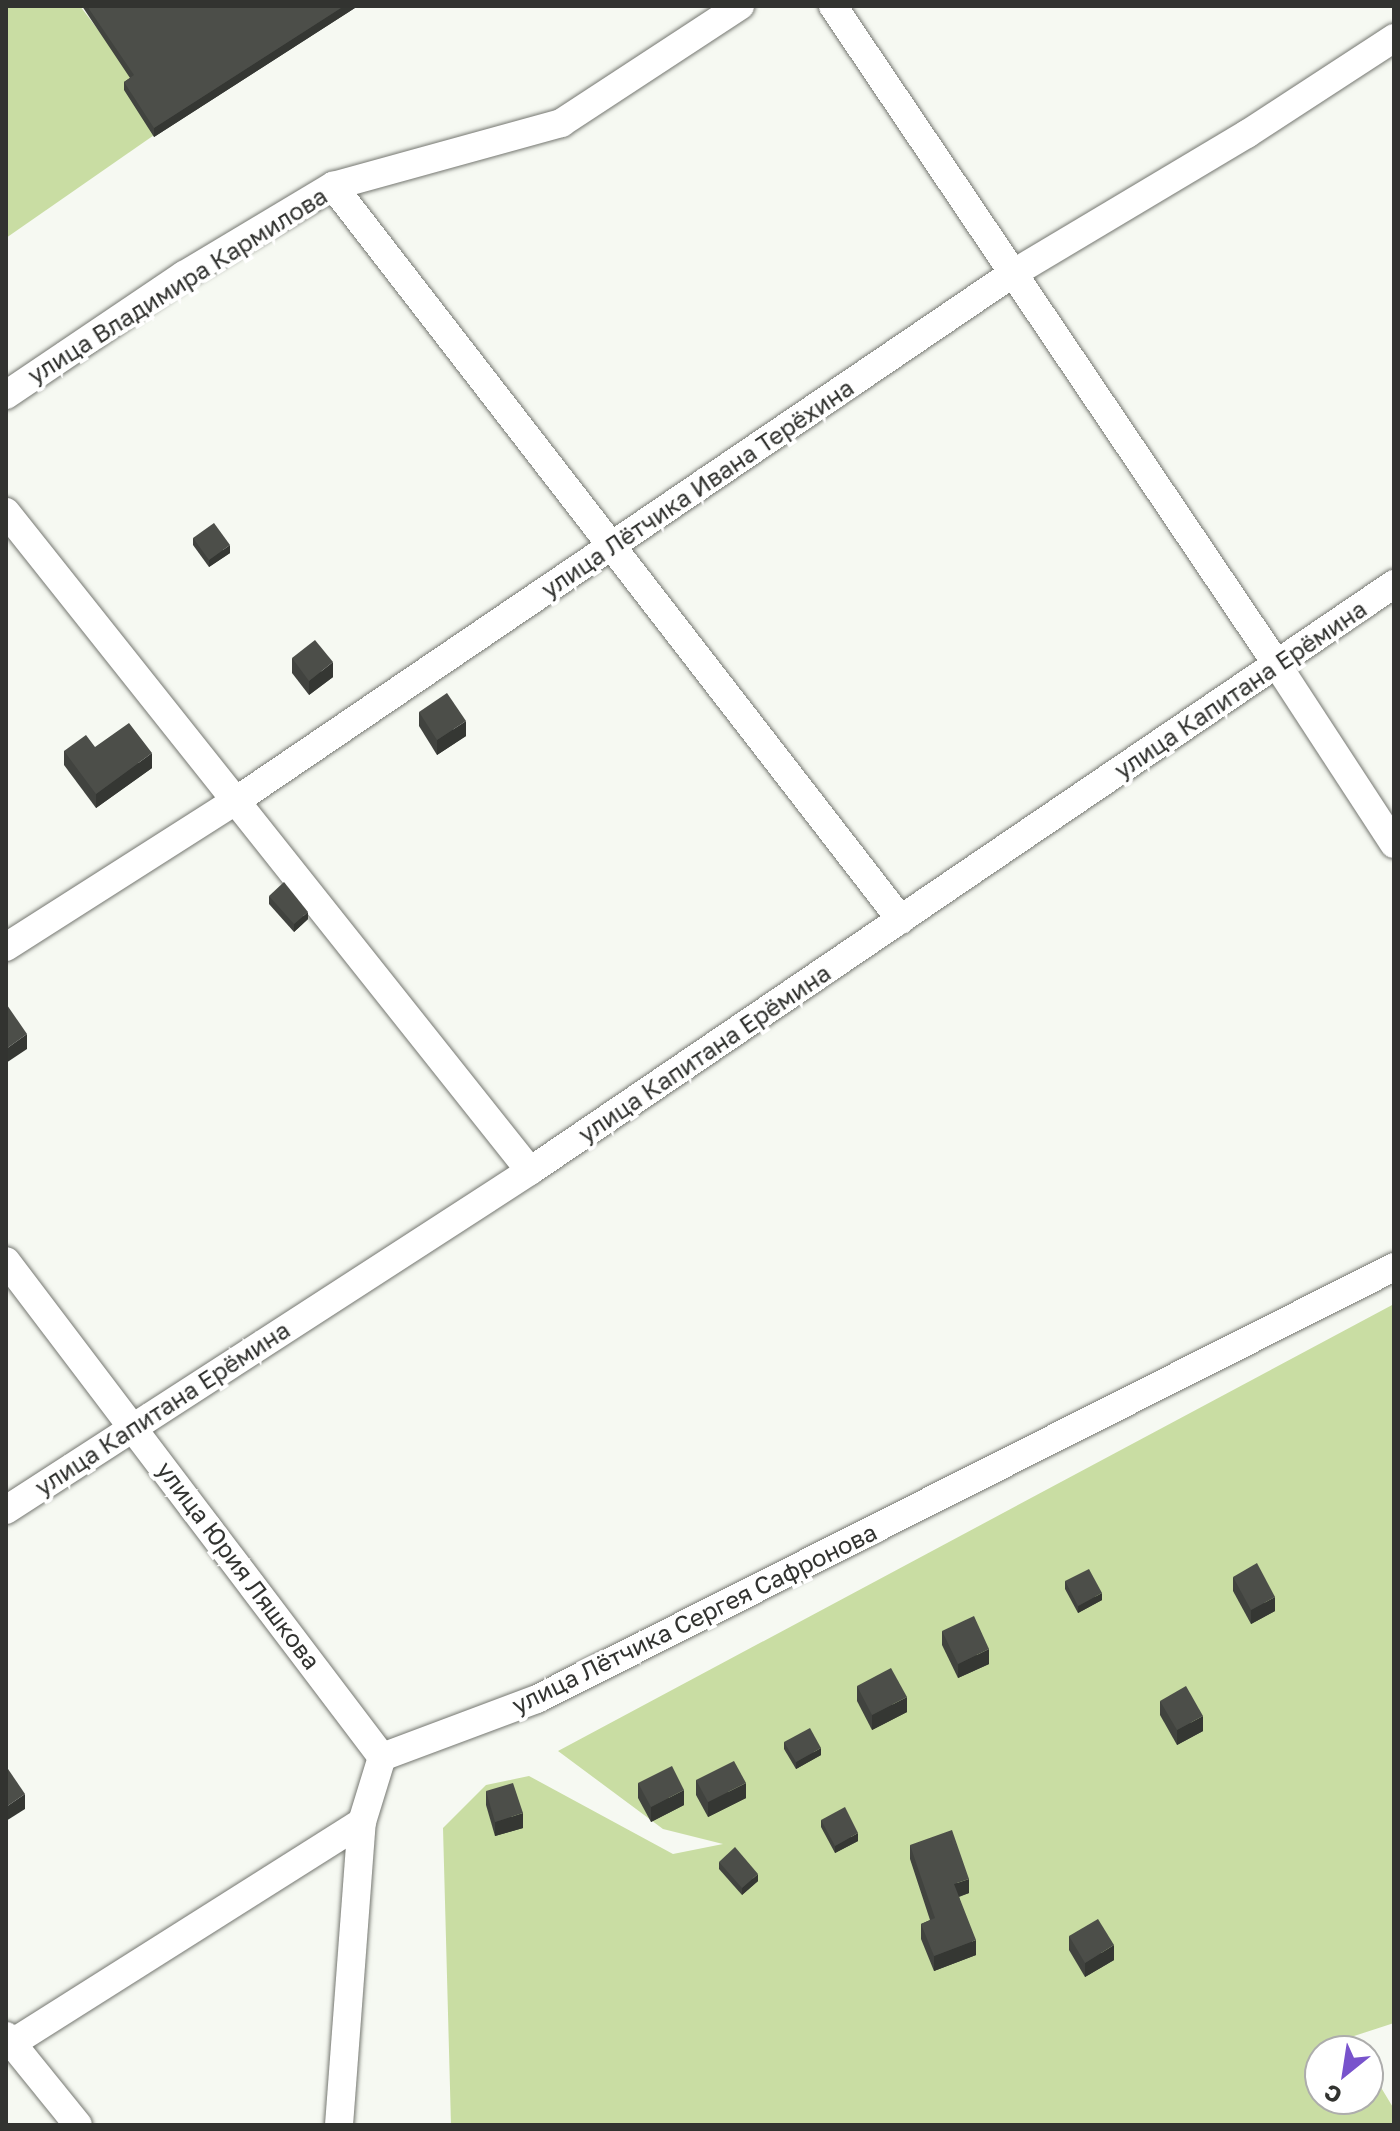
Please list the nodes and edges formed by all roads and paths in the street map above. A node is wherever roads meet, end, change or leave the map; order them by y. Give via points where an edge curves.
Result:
1 (740, 6) edge
2 (833, 6) edge
3 (1394, 38) edge
4 (333, 186) junction
5 (1012, 274) junction
6 (6, 395) edge
7 (6, 512) edge
8 (610, 548) junction
9 (1394, 584) edge
10 (1276, 663) junction
11 (237, 800) junction
12 (1394, 844) edge
13 (901, 920) junction
14 (6, 947) edge
15 (530, 1171) junction
16 (6, 1261) edge
17 (1394, 1267) edge
18 (134, 1425) junction
19 (6, 1510) edge
20 (382, 1757) junction
21 (362, 1822) junction
22 (8, 2042) edge
23 (78, 2125) edge
24 (339, 2125) edge

1 - 4 street, улица Владимира Кармилова via 561,123
2 - 5 street
3 - 5 street, улица Лётчика Ивана Терёхина via 1247,134
4 - 6 street, улица Владимира Кармилова via 184,275
4 - 8 street
5 - 8 street, улица Лётчика Ивана Терёхина
5 - 10 street
7 - 11 street
8 - 11 street, улица Лётчика Ивана Терёхина
8 - 13 street
9 - 10 street, улица Капитана Ерёмина
10 - 12 street
10 - 13 street, улица Капитана Ерёмина
11 - 14 street, улица Лётчика Ивана Терёхина
11 - 15 street
13 - 15 street, улица Капитана Ерёмина
15 - 18 street, улица Капитана Ерёмина
16 - 18 street, улица Юрия Ляшкова
17 - 20 street, улица Лётчика Сергея Сафронова via 537,1699
18 - 19 street, улица Капитана Ерёмина
18 - 20 street, улица Юрия Ляшкова
20 - 21 street
21 - 22 street
21 - 24 street
22 - 23 street

